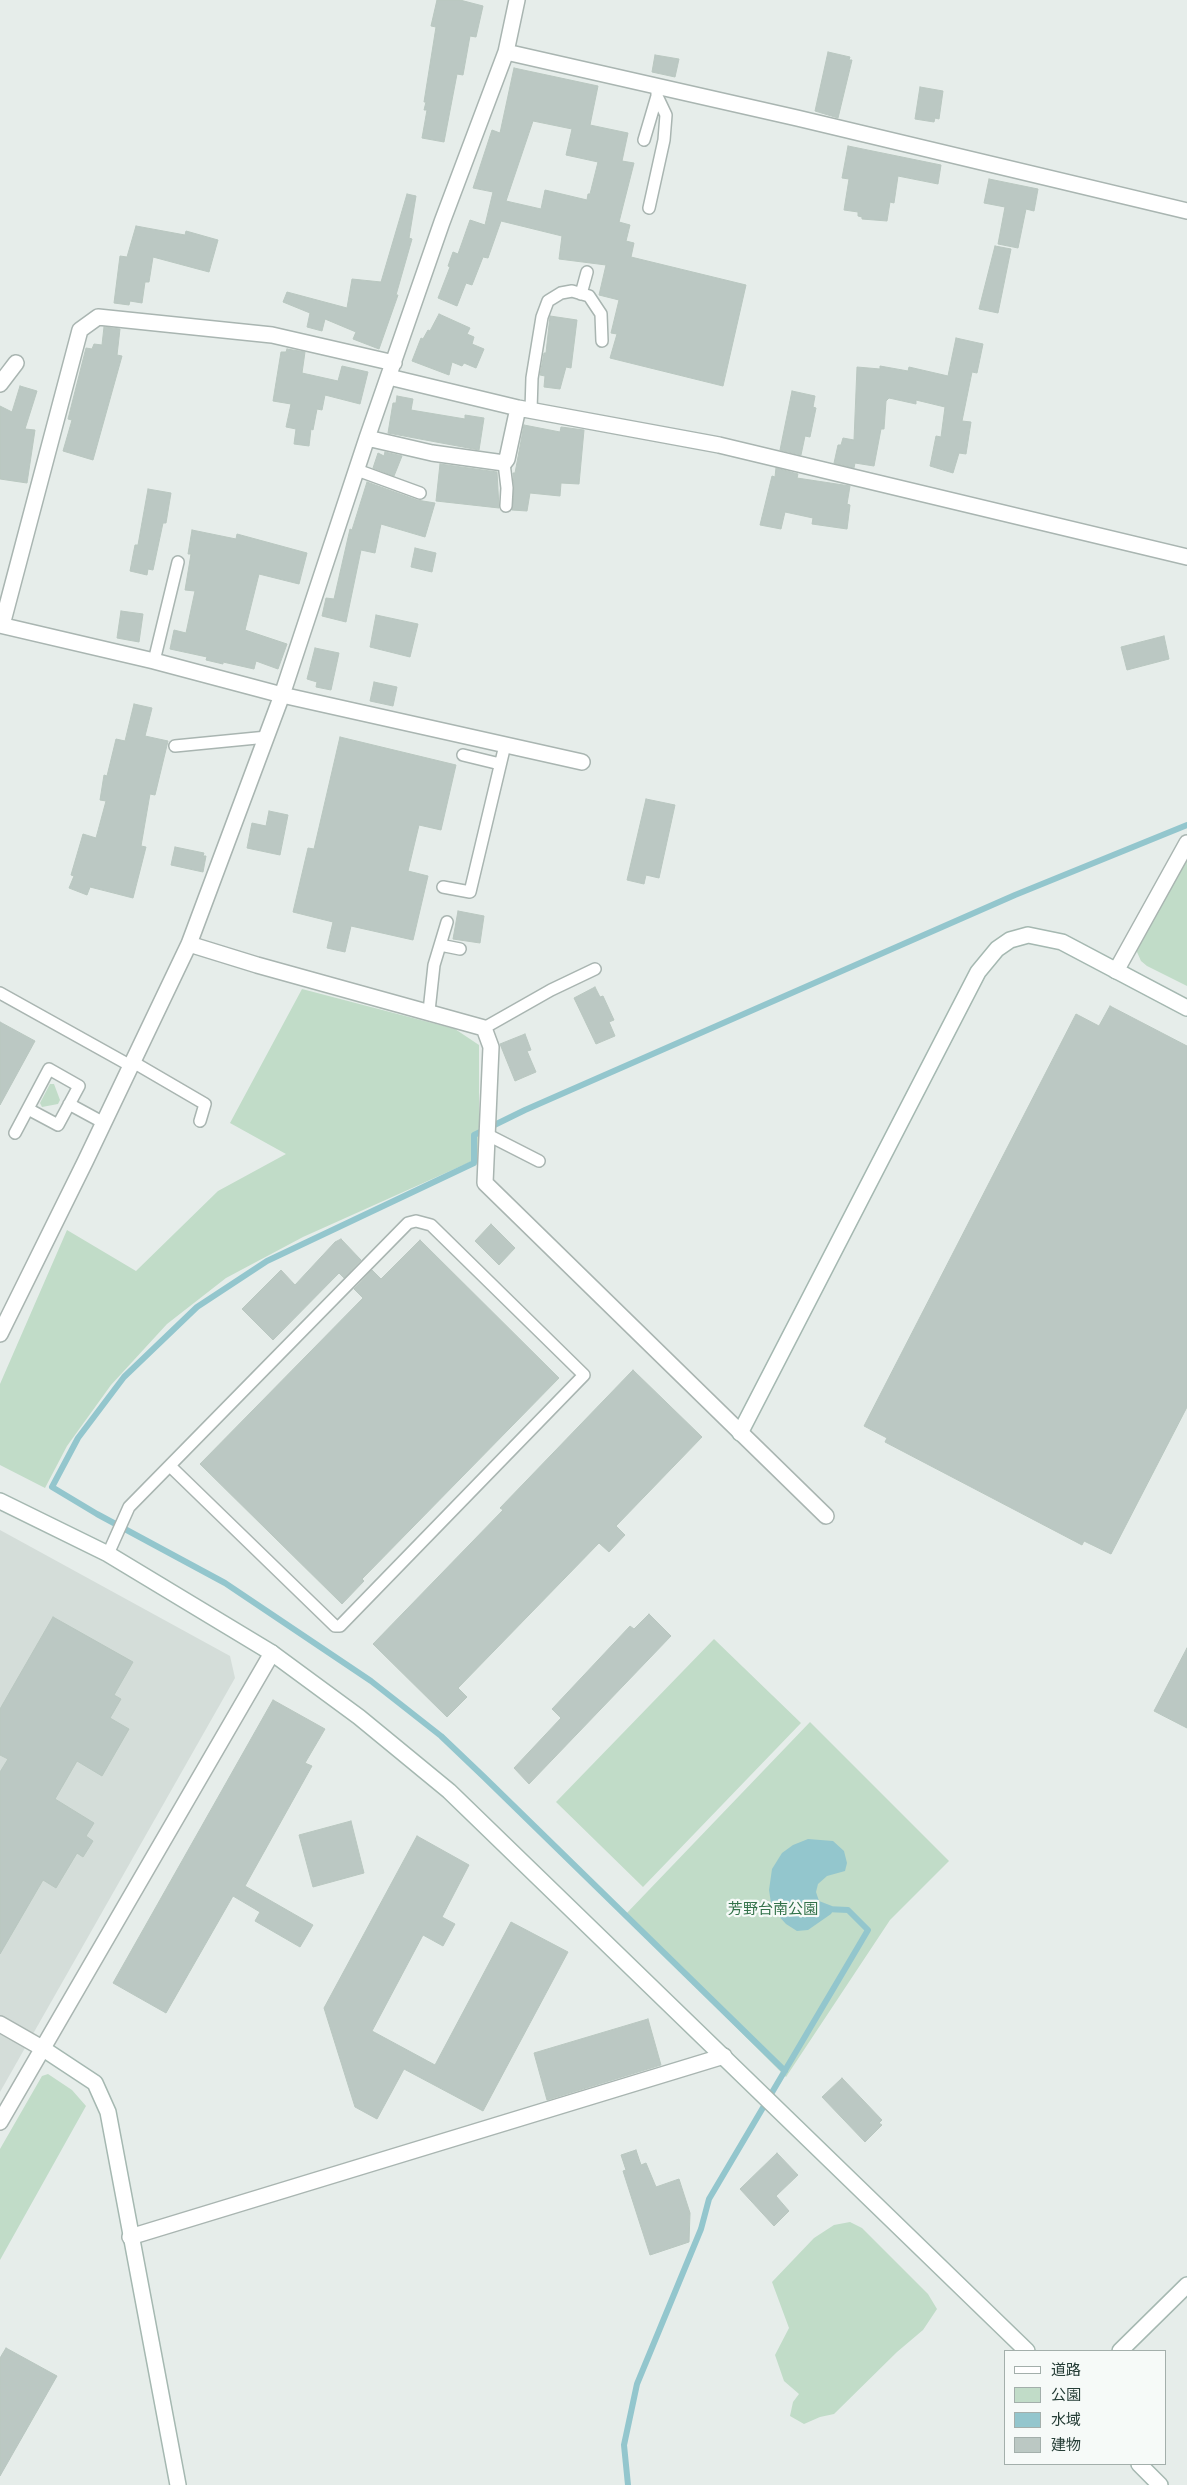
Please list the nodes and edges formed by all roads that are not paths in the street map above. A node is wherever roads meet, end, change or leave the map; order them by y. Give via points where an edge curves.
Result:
1 (517, 0) edge
2 (506, 52) junction
3 (657, 91) junction
4 (644, 140) dead end
5 (649, 208) dead end
6 (1187, 211) edge
7 (587, 272) dead end
8 (581, 294) junction
9 (602, 341) dead end
10 (16, 363) dead end
11 (392, 370) junction
12 (0, 384) edge
13 (524, 409) junction
14 (367, 438) junction
15 (504, 463) junction
16 (357, 470) junction
17 (420, 493) dead end
18 (506, 506) dead end
19 (1187, 557) edge
20 (178, 562) dead end
21 (1, 625) edge
22 (154, 661) junction
23 (282, 695) junction
24 (267, 737) junction
25 (505, 745) junction
26 (176, 746) dead end
27 (463, 755) dead end
28 (582, 762) dead end
29 (500, 764) junction
30 (1187, 843) edge
31 (443, 886) dead end
32 (447, 922) dead end
33 (189, 944) junction
34 (440, 945) junction
35 (460, 949) dead end
36 (595, 969) dead end
37 (1116, 971) junction
38 (0, 993) edge
39 (1187, 1008) edge
40 (429, 1011) junction
41 (484, 1028) junction
42 (132, 1064) junction
43 (69, 1104) junction
44 (28, 1109) junction
45 (200, 1121) dead end
46 (104, 1124) junction
47 (15, 1134) dead end
48 (488, 1134) junction
49 (540, 1161) dead end
50 (0, 1334) edge
51 (740, 1433) junction
52 (170, 1466) junction
53 (0, 1501) edge
54 (826, 1516) dead end
55 (108, 1554) junction
56 (272, 1654) junction
57 (0, 2024) edge
58 (42, 2048) junction
59 (724, 2056) junction
60 (0, 2122) edge
61 (130, 2237) junction
62 (1187, 2285) edge
63 (1026, 2350) edge
64 (1121, 2350) edge
65 (1140, 2465) edge
66 (178, 2485) edge
67 (1160, 2485) edge

1 - 2 street
2 - 3 street
2 - 11 street via 442,222
3 - 4 lane
3 - 5 lane via 666,115 664,140
3 - 6 street
7 - 8 lane
8 - 9 lane via 589,296 601,314
8 - 13 lane via 572,291 561,293 548,301
10 - 12 street
11 - 13 street
11 - 14 street
11 - 21 street via 272,335 98,317 80,330
13 - 15 street
13 - 19 street via 719,445
14 - 15 street via 432,453
14 - 16 street
15 - 18 lane
16 - 17 lane
16 - 23 street
20 - 22 lane
21 - 22 street
22 - 23 street
23 - 24 street
23 - 25 street
24 - 26 lane
24 - 33 street
25 - 28 street
25 - 29 lane
27 - 29 lane
29 - 31 lane via 470,892
30 - 37 street
32 - 34 lane
33 - 40 street
33 - 42 street
34 - 35 lane
34 - 40 lane
36 - 41 lane
37 - 39 street
37 - 51 street via 1062,942 1028,935 1010,940 983,966
38 - 42 lane
40 - 41 street
41 - 48 street via 491,1047
42 - 45 lane via 205,1104
42 - 46 street
43 - 44 lane via 58,1125
43 - 44 lane via 79,1086 49,1069
43 - 46 lane
44 - 47 lane
46 - 50 street
48 - 49 lane
48 - 51 street via 485,1183
51 - 54 street
52 - 52 lane via 408,1223 416,1221 431,1225 584,1375 340,1626 335,1626
52 - 55 lane via 129,1507
53 - 55 street
55 - 56 street
56 - 58 street
56 - 59 street via 359,1716 450,1791
57 - 58 street
58 - 60 street
58 - 61 street via 95,2083 108,2112
59 - 61 street
59 - 63 street
61 - 66 street
62 - 64 street
65 - 67 street

